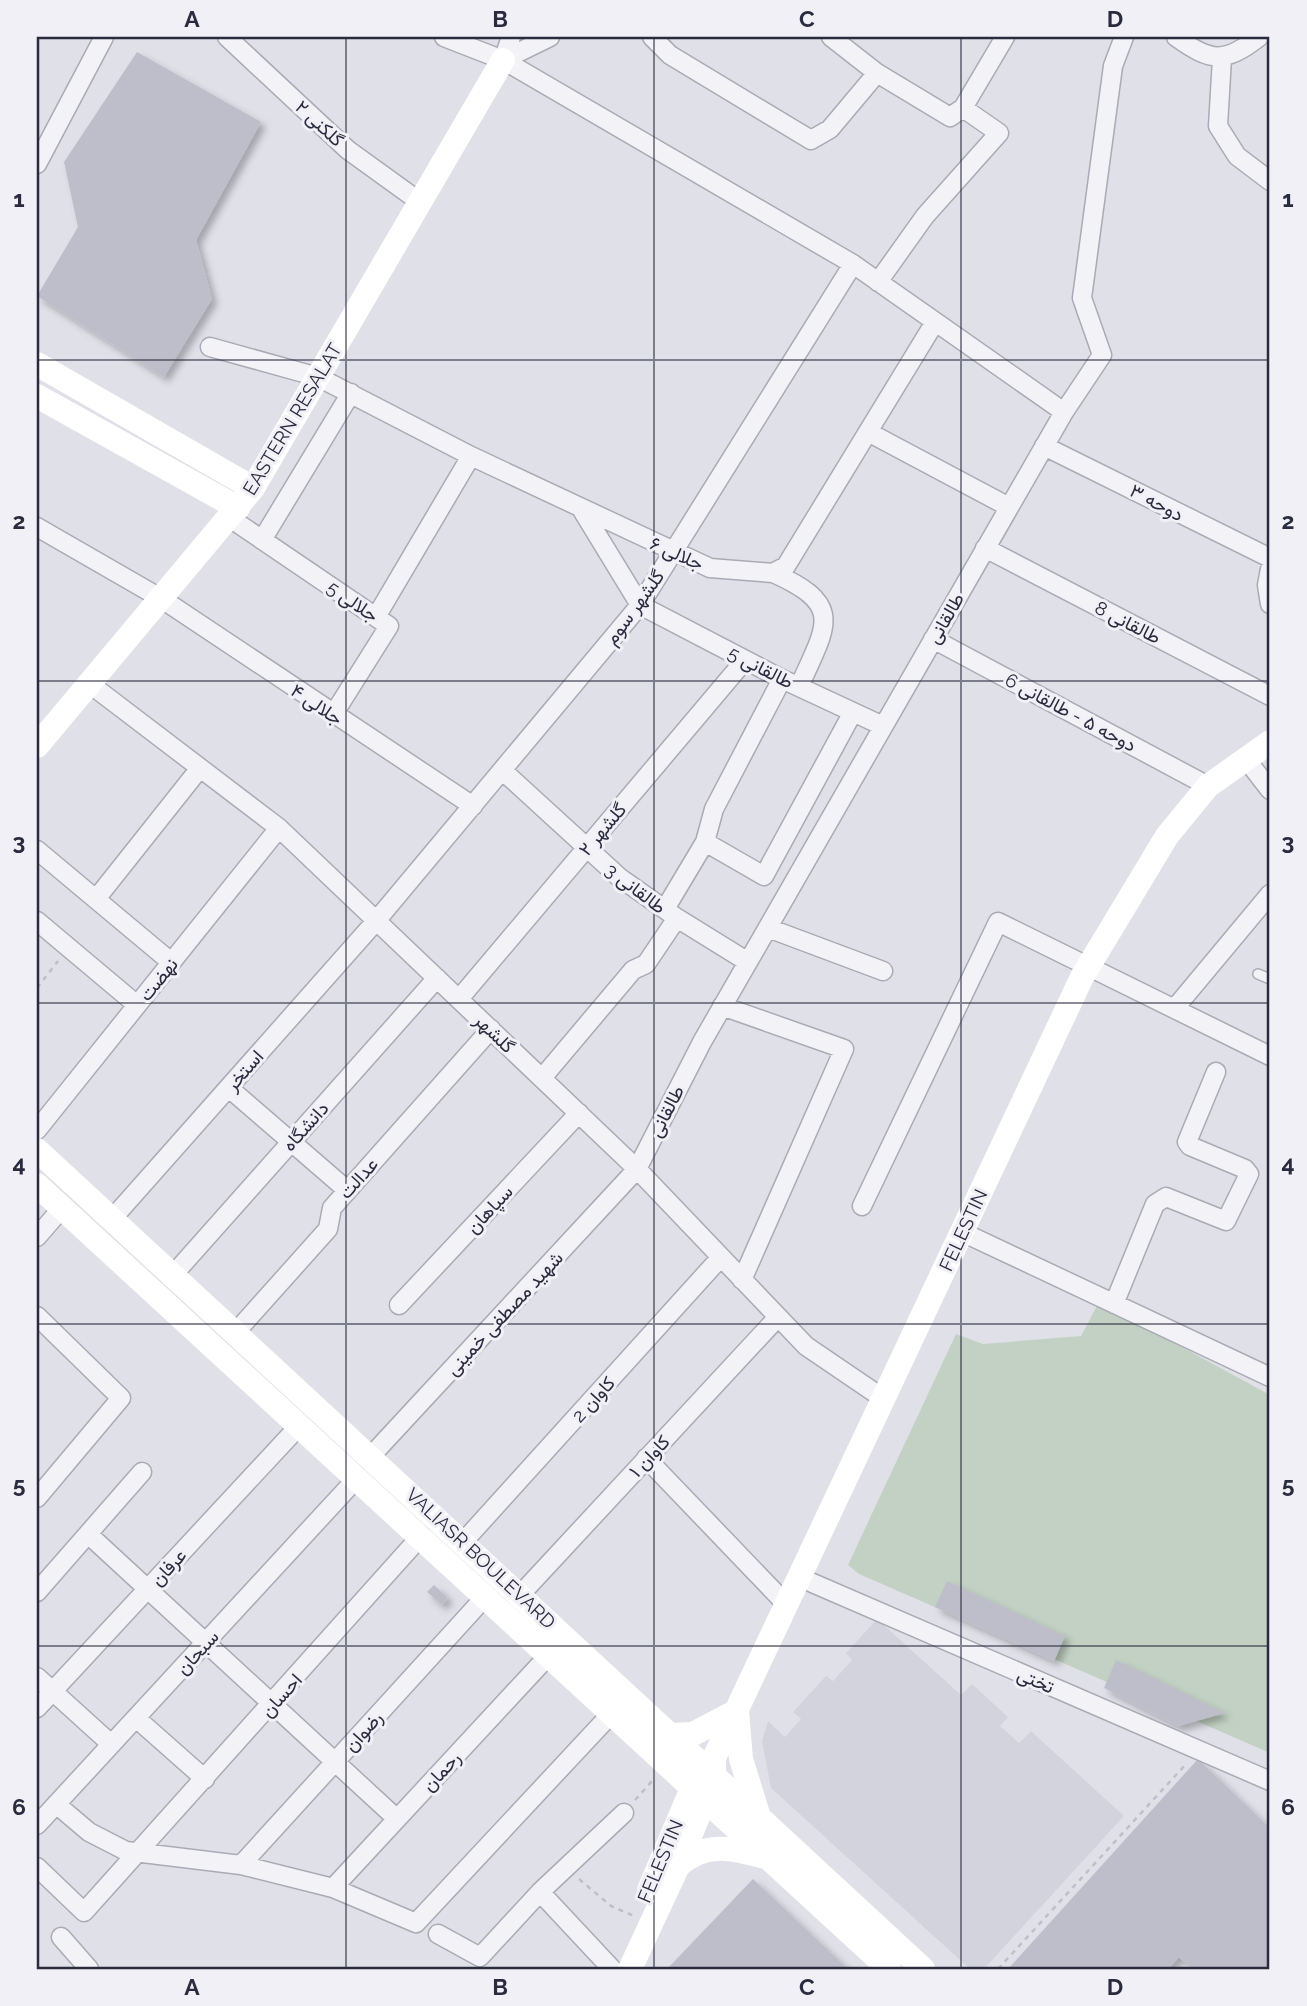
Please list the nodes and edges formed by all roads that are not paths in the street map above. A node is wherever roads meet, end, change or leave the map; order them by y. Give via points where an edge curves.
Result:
1 (104, 37) edge
2 (227, 37) edge
3 (444, 37) edge
4 (511, 37) edge
5 (550, 37) edge
6 (652, 37) edge
7 (831, 37) edge
8 (1005, 37) edge
9 (1124, 37) edge
10 (1176, 37) edge
11 (1259, 37) edge
12 (1222, 58) junction
13 (503, 60) junction
14 (877, 73) junction
15 (963, 108) junction
16 (37, 162) edge
17 (1270, 181) edge
18 (420, 202) junction
19 (853, 264) junction
20 (878, 282) junction
21 (935, 322) junction
22 (210, 347) dead end
23 (37, 364) edge
24 (317, 377) junction
25 (351, 393) junction
26 (37, 396) edge
27 (1063, 412) junction
28 (868, 432) junction
29 (1044, 446) junction
30 (471, 456) junction
31 (253, 488) junction
32 (1009, 507) junction
33 (582, 510) junction
34 (234, 513) junction
35 (37, 527) edge
36 (262, 540) junction
37 (985, 548) junction
38 (673, 552) junction
39 (1270, 558) edge
40 (1270, 569) edge
41 (773, 573) junction
42 (162, 599) junction
43 (1270, 604) edge
44 (640, 605) junction
45 (376, 617) junction
46 (933, 639) junction
47 (745, 660) junction
48 (790, 683) junction
49 (90, 684) junction
50 (1270, 695) edge
51 (853, 712) junction
52 (333, 715) junction
53 (883, 726) junction
54 (1270, 743) edge
55 (37, 746) edge
56 (1246, 759) junction
57 (201, 768) junction
58 (503, 771) junction
59 (1208, 786) junction
60 (1270, 790) edge
61 (473, 806) junction
62 (279, 828) junction
63 (705, 842) junction
64 (585, 849) junction
65 (37, 850) edge
66 (1270, 894) edge
67 (96, 899) junction
68 (671, 914) junction
69 (37, 921) edge
70 (376, 921) junction
71 (768, 928) junction
72 (171, 962) junction
73 (748, 962) junction
74 (1089, 965) junction
75 (883, 971) dead end
76 (1258, 974) dead end
77 (437, 978) junction
78 (1270, 979) edge
79 (459, 999) junction
80 (137, 1005) junction
81 (723, 1006) junction
82 (1175, 1008) junction
83 (491, 1029) junction
84 (1270, 1056) edge
85 (1216, 1072) dead end
86 (542, 1078) junction
87 (229, 1088) junction
88 (579, 1113) junction
89 (37, 1130) edge
90 (291, 1142) junction
91 (37, 1150) edge
92 (637, 1169) junction
93 (37, 1185) edge
94 (347, 1190) junction
95 (862, 1206) dead end
96 (62, 1208) junction
97 (112, 1219) junction
98 (962, 1232) junction
99 (37, 1237) edge
100 (721, 1257) junction
101 (173, 1275) junction
102 (742, 1280) junction
103 (1114, 1304) junction
104 (398, 1305) dead end
105 (37, 1316) edge
106 (778, 1317) junction
107 (236, 1332) junction
108 (1270, 1377) edge
109 (884, 1399) junction
110 (299, 1426) junction
111 (371, 1456) junction
112 (646, 1458) junction
113 (142, 1472) dead end
114 (357, 1478) junction
115 (37, 1498) edge
116 (88, 1534) junction
117 (421, 1536) junction
118 (464, 1541) junction
119 (801, 1578) junction
120 (148, 1589) junction
121 (37, 1592) edge
122 (520, 1595) junction
123 (485, 1597) junction
124 (786, 1604) junction
125 (205, 1643) junction
126 (549, 1654) junction
127 (37, 1677) edge
128 (53, 1690) junction
129 (273, 1705) junction
130 (37, 1708) edge
131 (737, 1712) junction
132 (612, 1713) junction
133 (136, 1718) junction
134 (670, 1735) junction
135 (111, 1744) junction
136 (335, 1762) junction
137 (705, 1777) junction
138 (205, 1779) junction
139 (1270, 1781) edge
140 (56, 1804) junction
141 (624, 1812) road end
142 (397, 1819) junction
143 (760, 1819) junction
144 (37, 1825) edge
145 (138, 1853) junction
146 (768, 1857) junction
147 (241, 1865) junction
148 (678, 1866) junction
149 (37, 1867) edge
150 (333, 1888) junction
151 (540, 1892) junction
152 (438, 1934) dead end
153 (61, 1937) dead end
154 (89, 1969) edge
155 (612, 1969) edge
156 (630, 1969) edge
157 (889, 1969) edge
158 (923, 1969) edge

1 - 16 street
2 - 18 street, گلکنی ۲ via 348,150
3 - 13 street
4 - 13 street
5 - 13 street
6 - 14 street via 670,55 811,141 830,129
7 - 14 street
8 - 15 street
9 - 27 street, طالقانی via 1113,66 1082,298 1102,355
10 - 12 street via 1199,54
11 - 12 street via 1240,52
12 - 17 street via 1218,126 1237,156
13 - 18 main road, EASTERN RESALAT
13 - 19 street
14 - 15 street via 950,117
15 - 20 street via 999,133 925,216
18 - 24 main road, EASTERN RESALAT
19 - 20 street
19 - 38 street, گلشهر سوم
20 - 21 street
21 - 27 street
21 - 28 street
22 - 24 street, جلالی ۶
23 - 31 main road
24 - 25 street, جلالی ۶
24 - 31 main road, EASTERN RESALAT
25 - 30 street, جلالی ۶
25 - 36 street
26 - 34 main road
27 - 29 street, طالقانی
28 - 32 street
28 - 41 street via 786,566
29 - 32 street, طالقانی
29 - 39 street, دوحه ۳
30 - 33 street, جلالی ۶
30 - 45 street
31 - 34 main road, EASTERN RESALAT
32 - 37 street, طالقانی
33 - 38 street, جلالی ۶
33 - 44 street
34 - 36 street, جلالی 5
34 - 42 main road, EASTERN RESALAT
35 - 42 street, جلالی ۴
36 - 45 street, جلالی 5
37 - 46 street, طالقانی
37 - 50 street, طالقانی 8
38 - 41 street, جلالی ۶ via 710,568
38 - 44 street, گلشهر سوم
40 - 43 street
41 - 48 street via 813,595 825,621 821,638
42 - 49 main road, EASTERN RESALAT
42 - 52 street, جلالی ۴
44 - 47 street, طالقانی 5
44 - 58 street, گلشهر سوم
45 - 52 street, جلالی 5 via 389,626
46 - 53 street, طالقانی
46 - 59 street, دوحه ۵ - طالقانی 6
47 - 48 street, طالقانی 5
47 - 64 street, گلشهر ۲
48 - 51 street, طالقانی 5
48 - 63 street via 714,808
49 - 55 main road, EASTERN RESALAT
49 - 57 street, گلشهر
51 - 53 street, طالقانی 5
51 - 63 street via 764,876
52 - 61 street, جلالی ۴
53 - 71 street, طالقانی
54 - 56 main road, FELESTIN
56 - 59 main road, FELESTIN
56 - 60 street
57 - 62 street, گلشهر
57 - 67 street
58 - 61 street, گلشهر سوم
58 - 64 street, طالقانی 3
59 - 74 main road, FELESTIN via 1167,836
61 - 70 street, گلشهر سوم
62 - 70 street, گلشهر
62 - 72 street, نهضت
63 - 68 street
64 - 68 street, طالقانی 3
64 - 79 street, گلشهر ۲
65 - 67 street
66 - 82 street
67 - 72 street
68 - 73 street, طالقانی 3
68 - 86 street via 646,964 633,970
69 - 80 street
70 - 77 street, گلشهر
70 - 87 street, استخر
71 - 73 street, طالقانی
71 - 75 street
72 - 80 street, نهضت
73 - 81 street, طالقانی
74 - 82 street
74 - 95 street via 998,922
74 - 98 main road, FELESTIN
76 - 78 lane
77 - 79 street, گلشهر
77 - 90 street, دانشگاه
79 - 83 street, گلشهر
80 - 89 street, نهضت
81 - 92 street, طالقانی
81 - 102 street via 844,1049
82 - 84 street
83 - 86 street, گلشهر
83 - 94 street, عدالت
85 - 103 street via 1187,1142 1248,1171 1244,1185 1226,1221 1166,1197 1160,1199
86 - 88 street, گلشهر
87 - 90 street
87 - 97 street, استخر
88 - 92 street, گلشهر
88 - 104 street, سپاهان
90 - 94 street
90 - 101 street, دانشگاه
91 - 97 main road, VALIASR BOULEVARD
92 - 100 street, گلشهر
92 - 111 street, شهید مصطفی خمینی
93 - 96 main road, VALIASR BOULEVARD
94 - 107 street, عدالت via 332,1208 328,1229
96 - 99 street
96 - 110 main road, VALIASR BOULEVARD
97 - 101 main road, VALIASR BOULEVARD
98 - 103 street
98 - 109 main road, FELESTIN
100 - 102 street, گلشهر
100 - 118 street, کاوان 2
101 - 107 main road, VALIASR BOULEVARD
102 - 106 street, گلشهر
103 - 108 street
105 - 115 street via 121,1398
106 - 109 street, گلشهر via 806,1346
106 - 112 street, کاوان ۱
107 - 111 main road, VALIASR BOULEVARD
109 - 119 main road, FELESTIN
110 - 114 main road, VALIASR BOULEVARD
110 - 120 street, عرفان
111 - 118 main road, VALIASR BOULEVARD
112 - 122 street, کاوان ۱
112 - 124 street
113 - 116 street
114 - 117 main road, VALIASR BOULEVARD
114 - 125 street, سبحان
116 - 120 street
116 - 121 street
117 - 123 main road, VALIASR BOULEVARD
117 - 129 street, احسان
118 - 122 main road, VALIASR BOULEVARD
119 - 124 main road, FELESTIN
119 - 139 street, تختی
120 - 125 street
120 - 128 street, عرفان
122 - 134 main road, VALIASR BOULEVARD
123 - 126 main road, VALIASR BOULEVARD
123 - 136 street, رضوان
124 - 131 main road, FELESTIN
125 - 129 street
125 - 133 street, سبحان
126 - 132 main road, VALIASR BOULEVARD
126 - 142 street, رحمان
127 - 128 street
128 - 130 street, عرفان
128 - 135 street
129 - 136 street
129 - 138 street, احسان
131 - 134 main road via 694,1734
131 - 137 main road, FELESTIN
131 - 143 main road via 743,1768
132 - 137 main road, VALIASR BOULEVARD
132 - 150 street via 416,1923
133 - 135 street, سبحان
133 - 138 street
134 - 137 main road, VALIASR BOULEVARD
135 - 140 street, سبحان
136 - 142 street
136 - 147 street, رضوان
137 - 143 main road, VALIASR BOULEVARD
137 - 146 main road, VALIASR BOULEVARD
137 - 148 main road, FELESTIN
137 - 155 main road, FELESTIN
138 - 145 street, احسان
140 - 144 street, سبحان
140 - 145 street via 89,1832
141 - 151 street
142 - 150 street, رحمان
143 - 158 main road, VALIASR BOULEVARD
145 - 147 street
145 - 149 street, احسان via 84,1912
146 - 148 main road via 712,1847 690,1855
146 - 157 main road, VALIASR BOULEVARD
147 - 150 street
148 - 156 main road, FELESTIN
151 - 152 street via 480,1957
151 - 155 street
153 - 154 street

